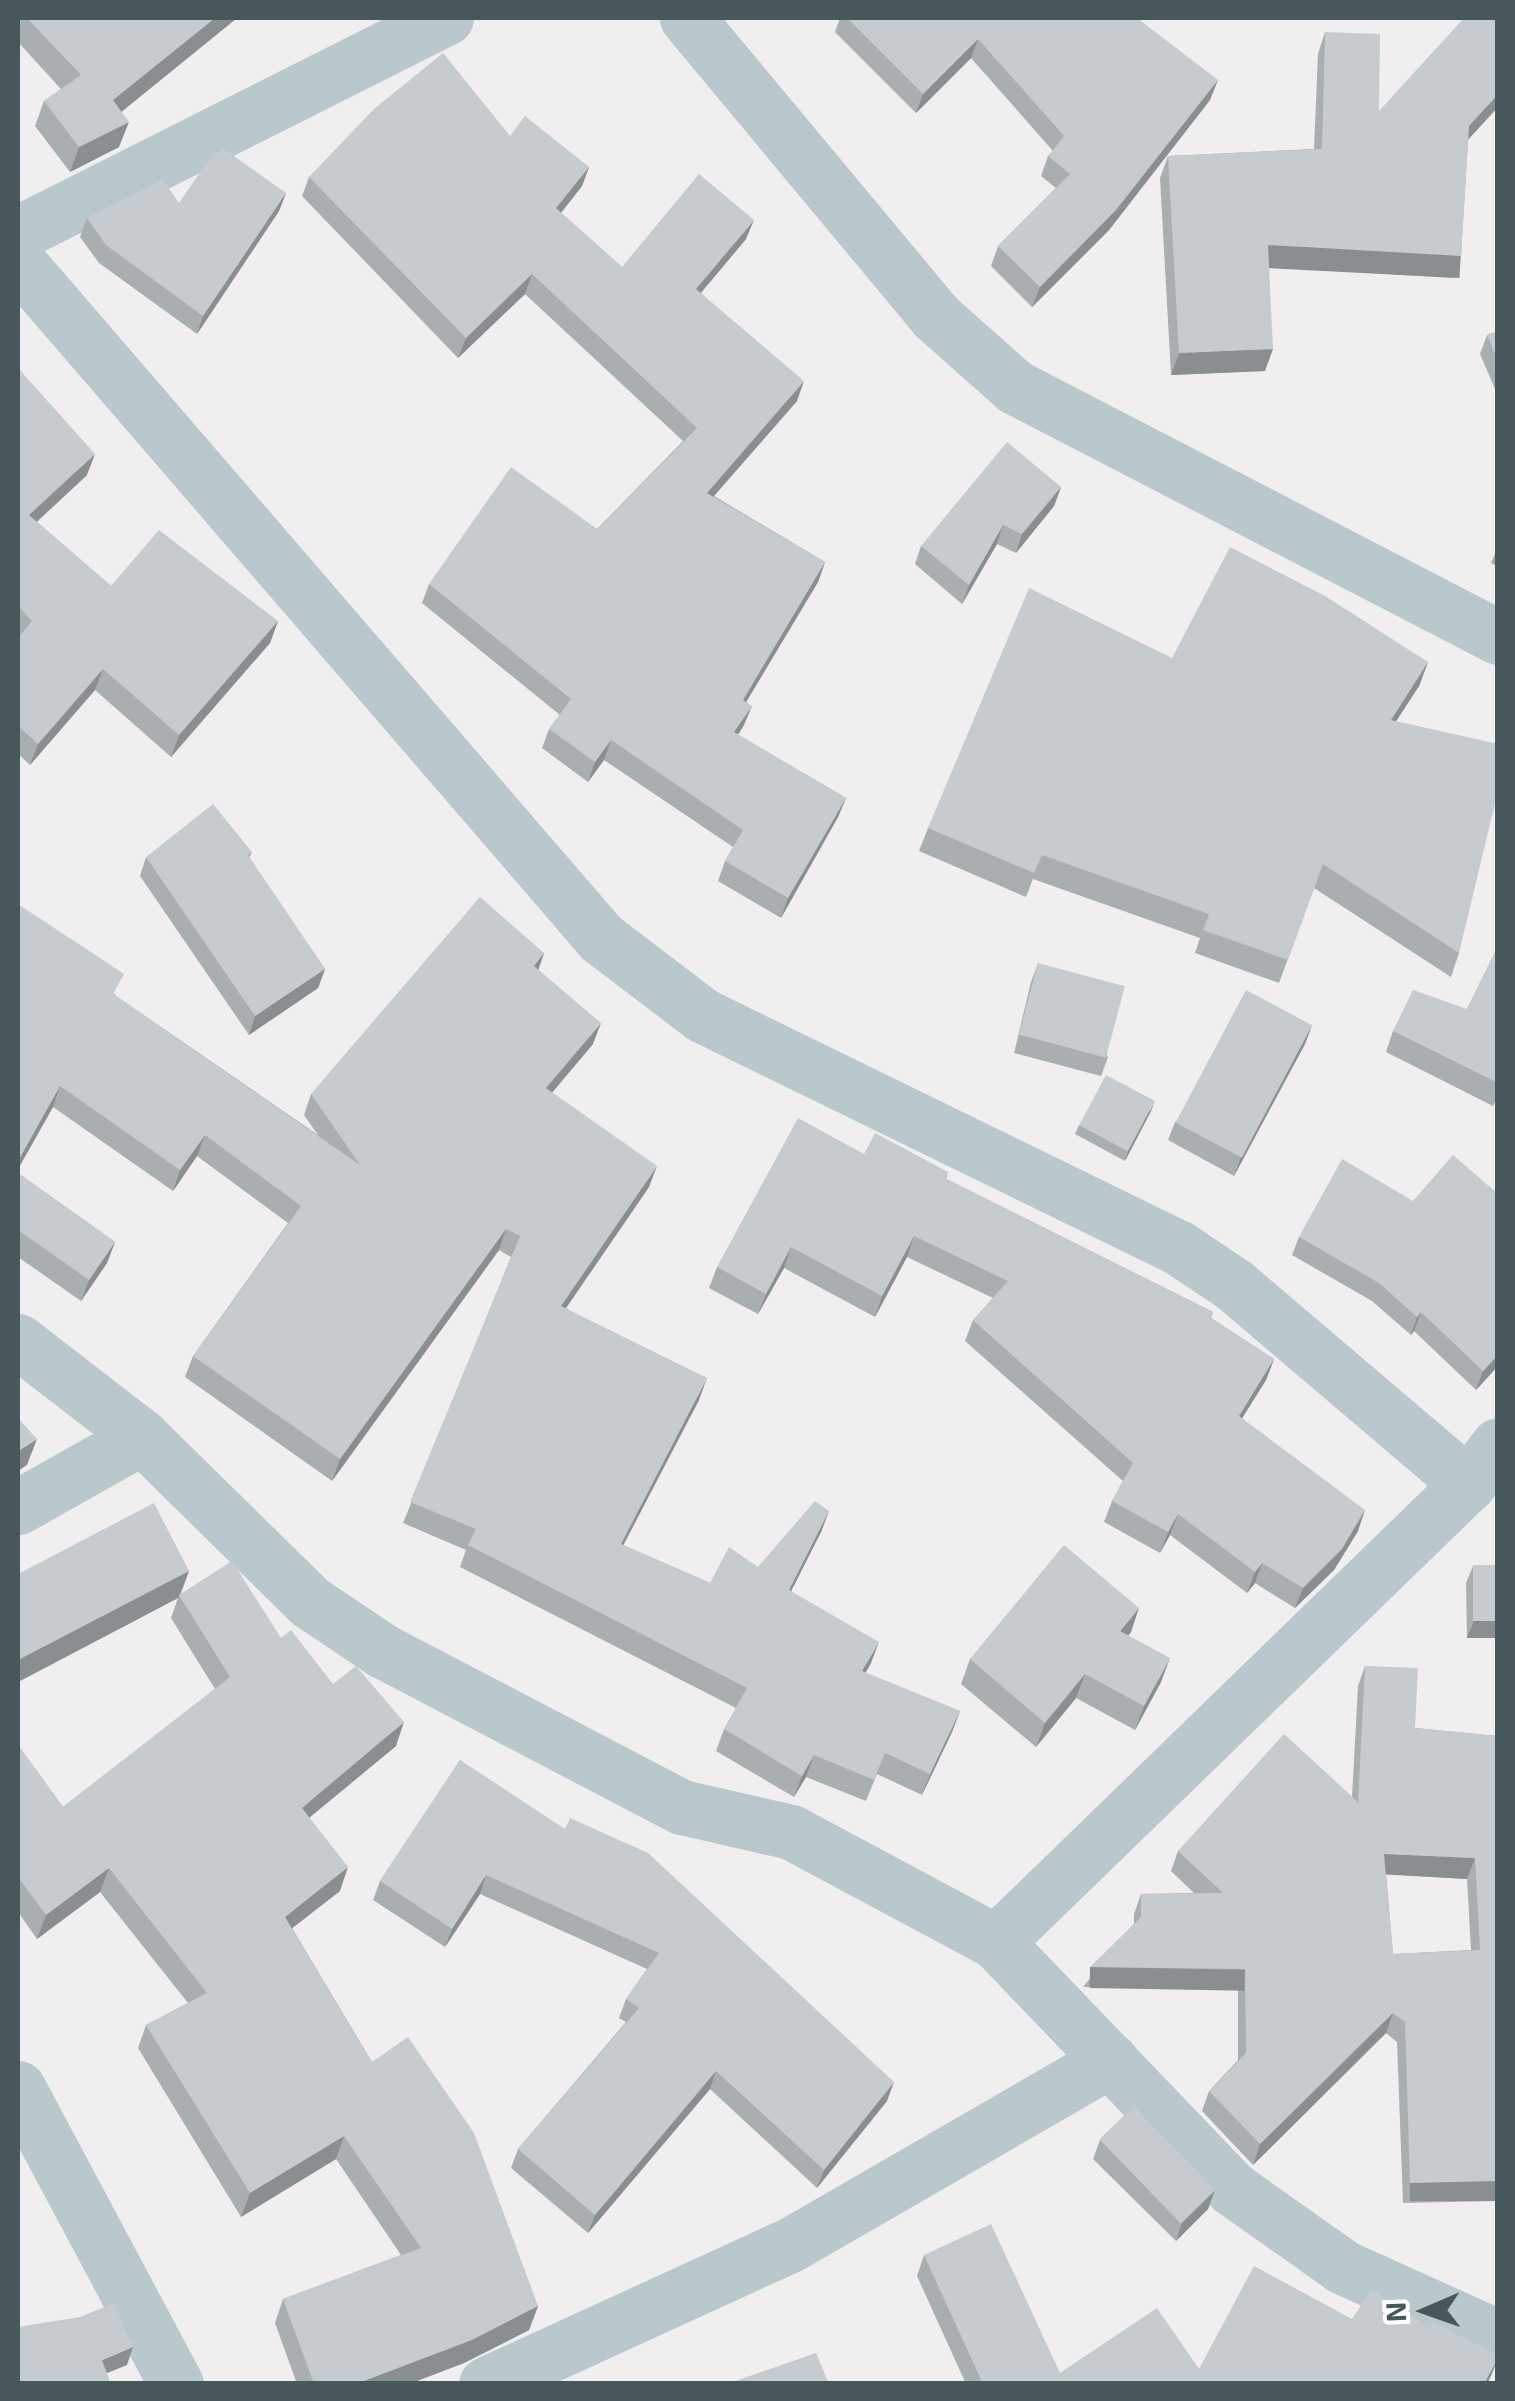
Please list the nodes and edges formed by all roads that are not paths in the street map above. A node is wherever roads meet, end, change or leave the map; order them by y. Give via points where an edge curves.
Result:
1 (446, 18) edge
2 (688, 18) edge
3 (18, 232) edge
4 (18, 262) edge
5 (1498, 637) edge
6 (18, 1341) edge
7 (142, 1437) junction
8 (1483, 1465) edge
9 (18, 1507) edge
10 (996, 1942) junction
11 (1111, 2060) junction
12 (18, 2088) edge
13 (1498, 2337) edge
14 (176, 2384) edge
15 (486, 2384) edge

1 - 3 street
2 - 5 street via 935,316 1015,387
4 - 8 street via 601,938 702,1015 1179,1248
6 - 7 street
7 - 9 street
7 - 10 street via 310,1602 382,1651 682,1807 791,1832
8 - 10 street
10 - 11 street
11 - 13 street via 1233,2189 1343,2266
11 - 15 street via 790,2245
12 - 14 street

